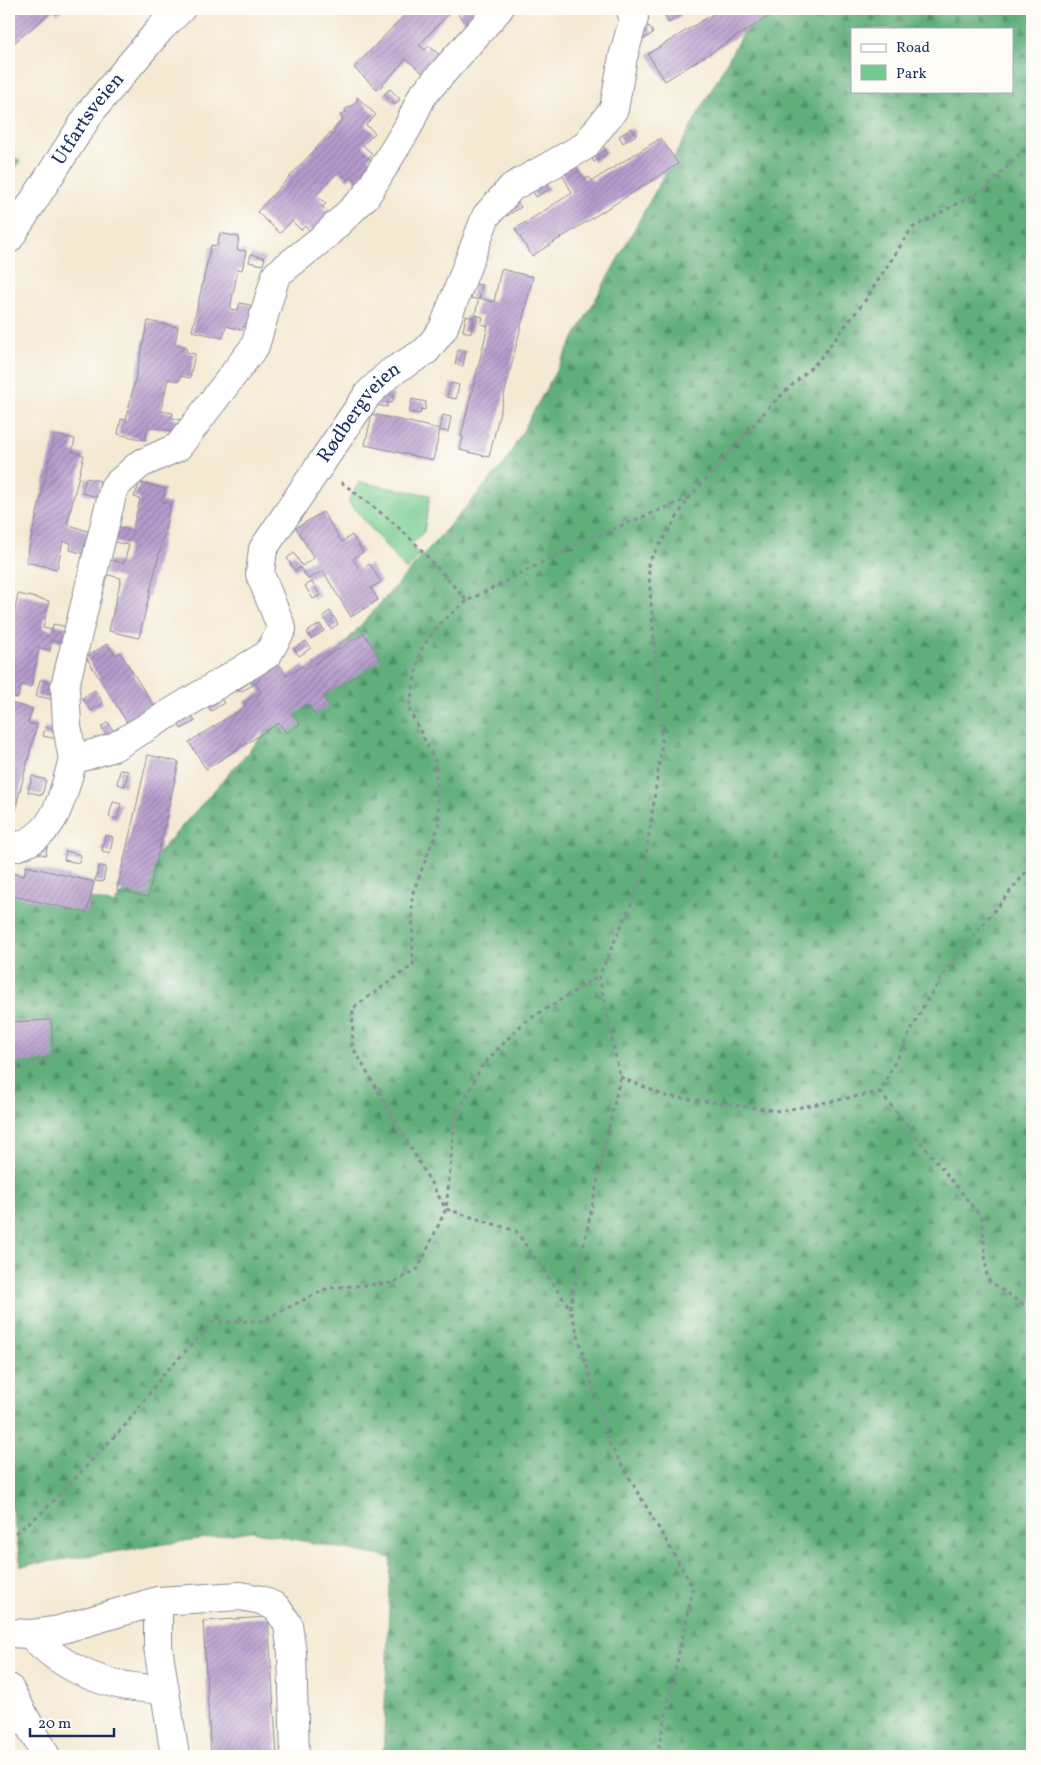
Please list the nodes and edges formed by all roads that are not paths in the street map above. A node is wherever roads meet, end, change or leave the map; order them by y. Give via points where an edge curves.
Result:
1 (181, 9) edge
2 (499, 9) edge
3 (638, 12) edge
4 (9, 239) edge
5 (73, 760) junction
6 (9, 848) edge
7 (158, 1601) junction
8 (19, 1634) edge
9 (9, 1688) edge
10 (164, 1689) junction
11 (46, 1756) edge
12 (174, 1756) edge
13 (295, 1756) edge

1 - 4 street, Utfartsveien via 92,110
2 - 5 street via 422,96 408,127 366,196 276,275 255,346 178,447 140,464 114,487 65,686
3 - 5 street, Rødbergveien via 623,57 614,108 584,146 512,187 486,216 443,329 426,351 390,373 368,394 263,548 260,574 282,629 268,654 114,748
5 - 6 street via 53,820 36,839
7 - 8 street via 59,1630
7 - 10 street via 158,1647
7 - 13 street via 241,1596 276,1607 288,1624 292,1653
8 - 10 street via 72,1669 136,1689
9 - 11 street
10 - 12 street

